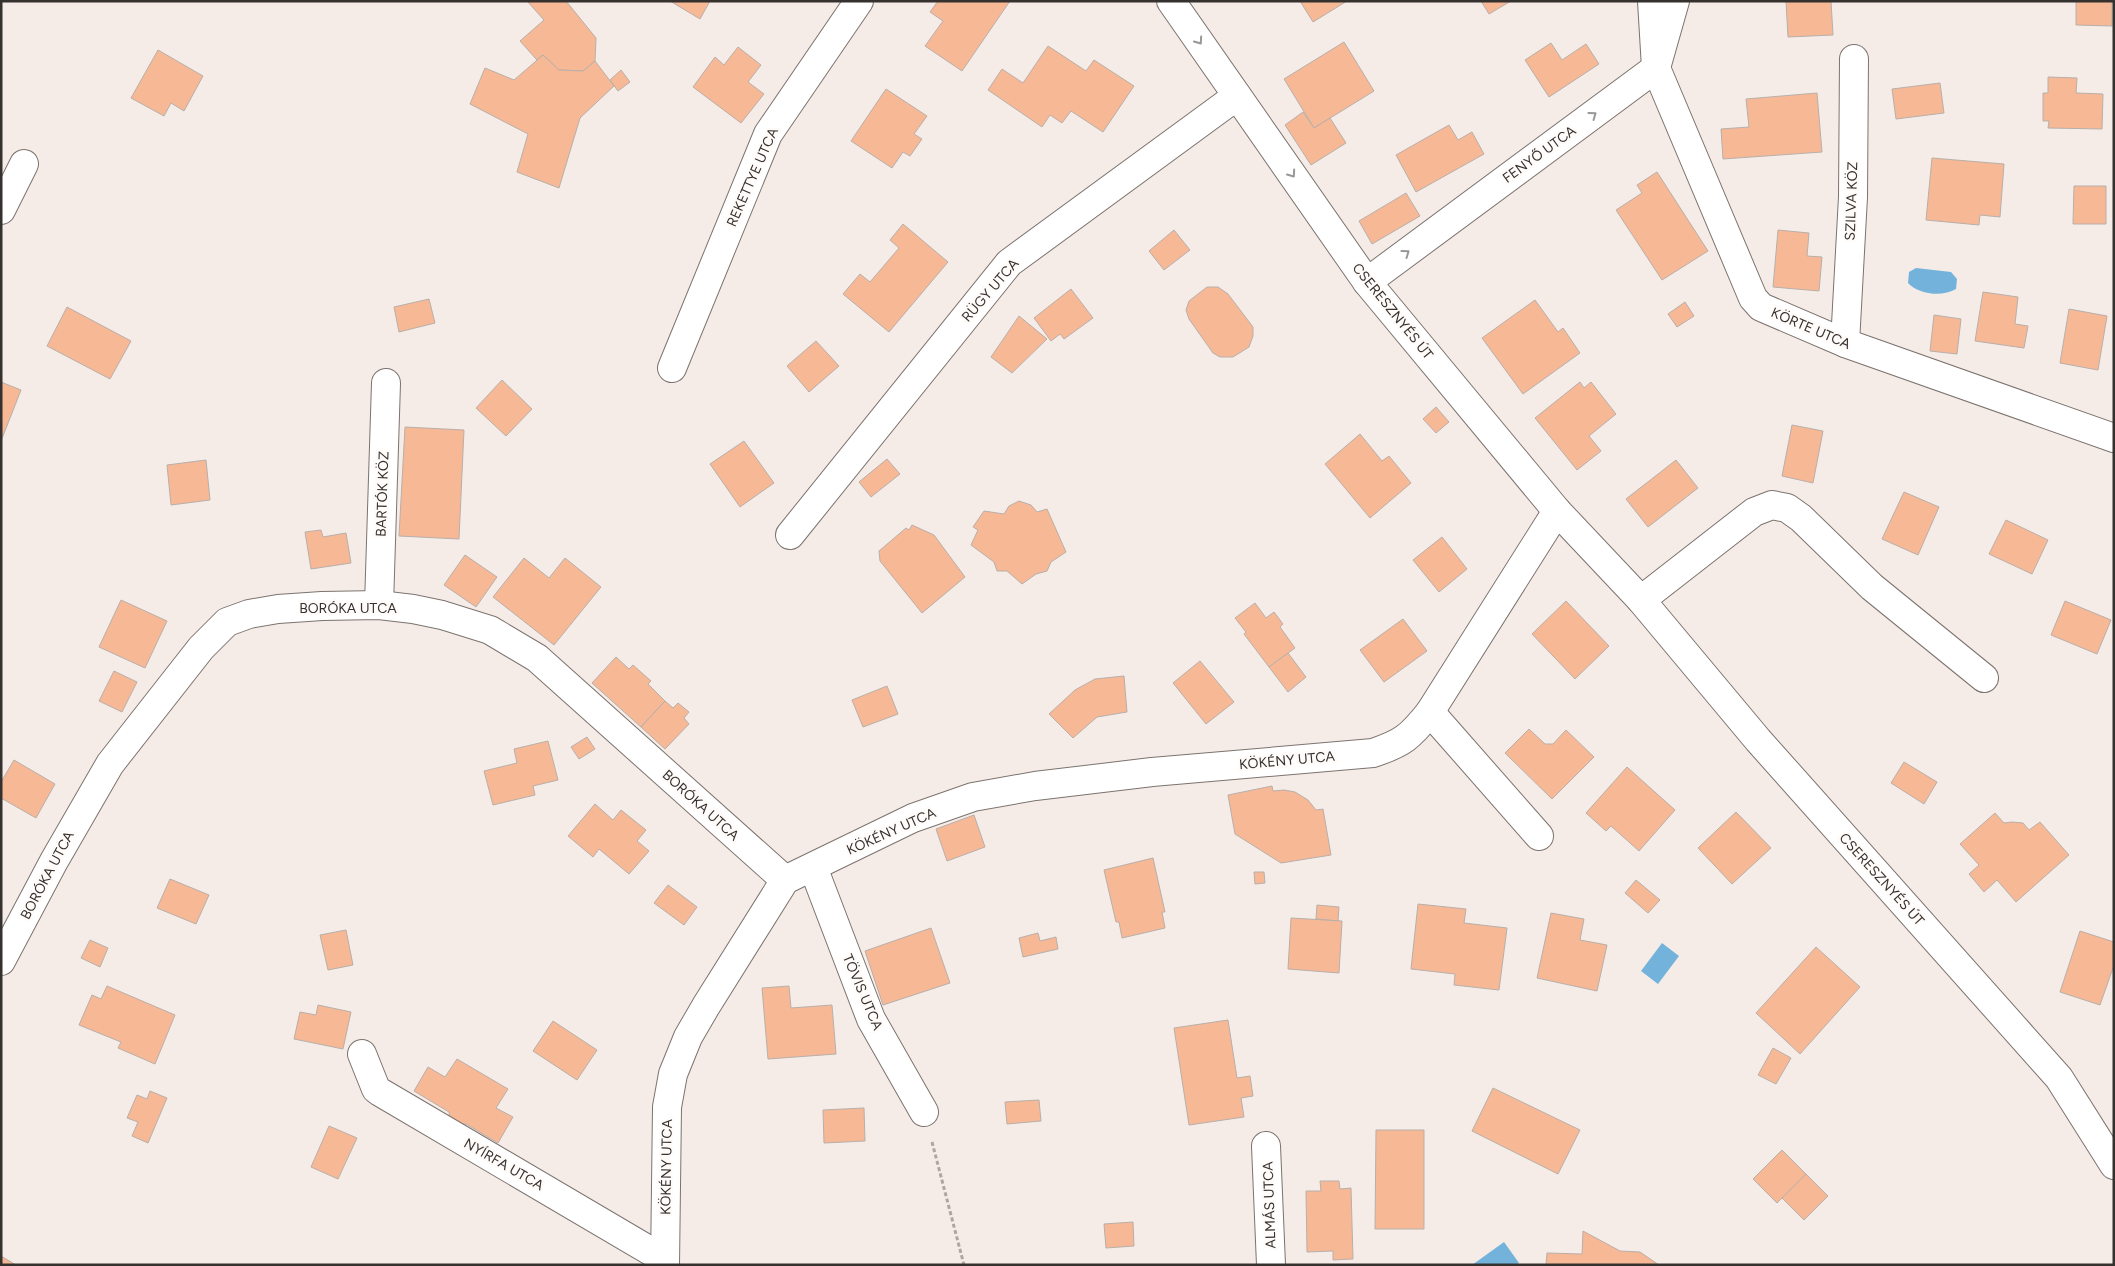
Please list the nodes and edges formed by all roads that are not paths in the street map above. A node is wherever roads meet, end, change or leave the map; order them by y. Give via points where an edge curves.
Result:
1 (858, 1) edge
2 (1171, 1) edge
3 (1652, 1) edge
4 (1675, 1) edge
5 (1854, 59) dead end
6 (1656, 68) junction
7 (1237, 96) junction
8 (24, 164) dead end
9 (1, 210) edge
10 (1366, 282) junction
11 (1845, 343) junction
12 (672, 368) dead end
13 (386, 383) dead end
14 (2114, 438) edge
15 (1557, 510) junction
16 (790, 535) dead end
17 (1641, 600) junction
18 (379, 605) junction
19 (1984, 678) dead end
20 (1430, 712) junction
21 (1539, 836) dead end
22 (813, 867) junction
23 (785, 880) junction
24 (1, 961) edge
25 (362, 1054) dead end
26 (924, 1112) road end
27 (1266, 1146) dead end
28 (2114, 1165) edge
29 (665, 1262) edge
30 (1271, 1265) edge

1 - 12 street, REKETTYE UTCA via 768,134
2 -> 7 street, CSERESZNYÉS ÚT
3 - 6 street, KÖRTE UTCA
4 - 6 street
5 - 11 street, SZILVA KÖZ via 1853,197
10 -> 6 street, FENYŐ UTCA
6 - 11 street, KÖRTE UTCA via 1753,298 1761,307
7 -> 10 street, CSERESZNYÉS ÚT
7 - 16 street, RÜGY UTCA via 1009,263
8 - 9 street
10 - 15 street, CSERESZNYÉS ÚT
11 - 14 street, KÖRTE UTCA
13 - 18 street, BARTÓK KÖZ
15 - 17 street, CSERESZNYÉS ÚT
15 - 20 street, KÖKÉNY UTCA
17 - 19 street via 1754,512 1772,505 1787,508 1872,587
17 - 28 street, CSERESZNYÉS ÚT via 1758,740 2059,1078
18 - 23 street, BORÓKA UTCA via 442,615 490,630 537,658
18 - 24 street, BORÓKA UTCA via 278,609 227,622 201,648 110,764
20 - 21 street
20 - 22 street, KÖKÉNY UTCA via 1413,733 1398,744 1373,753 1152,772 973,797 913,818
22 - 23 street, KÖKÉNY UTCA
22 - 26 street, TÖVIS UTCA via 871,1019
23 - 29 street, KÖKÉNY UTCA via 688,1037 673,1074 667,1107
25 - 29 street, NYÍRFA UTCA via 380,1092
27 - 30 street, ALMÁS UTCA

